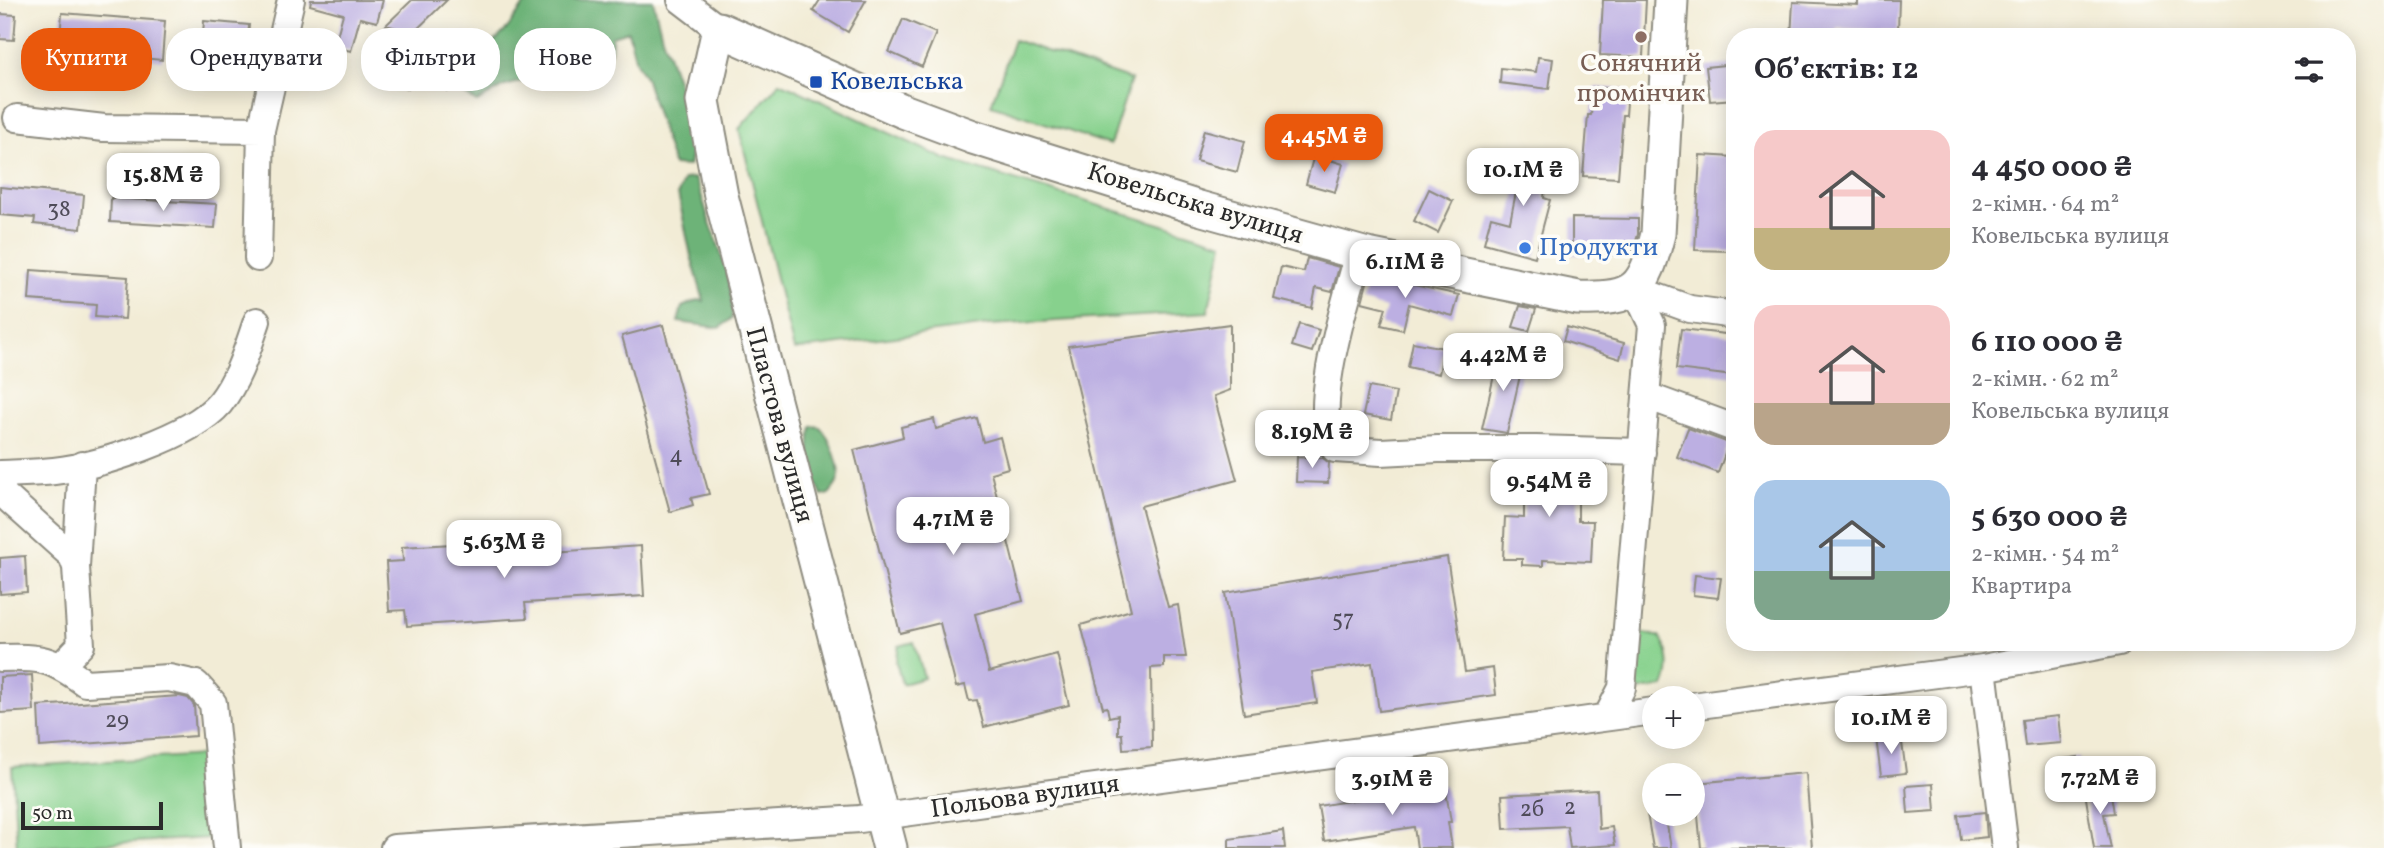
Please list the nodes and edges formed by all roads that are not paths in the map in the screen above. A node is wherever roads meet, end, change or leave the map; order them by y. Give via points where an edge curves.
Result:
1 (291, 0) edge
2 (681, 0) edge
3 (1671, 0) edge
4 (715, 14) edge
5 (17, 118) dead end
6 (261, 130) junction
7 (1359, 253) junction
8 (258, 258) dead end
9 (1634, 289) junction
10 (1726, 313) edge
11 (257, 321) dead end
12 (1647, 396) junction
13 (1726, 425) edge
14 (1642, 452) junction
15 (82, 465) junction
16 (1, 474) edge
17 (76, 567) junction
18 (2075, 651) edge
19 (0, 658) edge
20 (62, 666) junction
21 (1983, 668) junction
22 (1705, 704) edge
23 (1642, 713) edge
24 (1607, 717) junction
25 (882, 816) junction
26 (227, 848) edge
27 (394, 848) edge
28 (890, 848) edge
29 (2005, 848) edge

1 - 6 street
2 - 4 street, Ковельська вулиця
3 - 9 main road via 1658,234 1649,268
4 - 7 main road, Ковельська вулиця via 903,111 1199,208
4 - 25 main road, Пластова вулиця via 703,101 720,195
5 - 6 street via 104,128
6 - 8 street
7 - 9 main road, Ковельська вулиця via 1578,298 1605,299
7 - 14 street via 1329,372 1327,428 1335,449
9 - 10 street via 1690,309
9 - 12 street via 1652,325
11 - 15 street via 237,378 218,405 192,426 119,457
12 - 13 street
12 - 14 street
14 - 24 street via 1622,688
15 - 16 street
15 - 17 street
16 - 17 street via 3,494 72,556
17 - 20 street via 81,645
18 - 21 street
19 - 20 street via 34,657
20 - 26 street via 85,682 169,678 196,684 213,703
21 - 22 street
21 - 29 street
23 - 24 street, Польова вулиця
24 - 25 street, Польова вулиця
25 - 27 street, Польова вулиця
25 - 28 main road, Пластова вулиця

